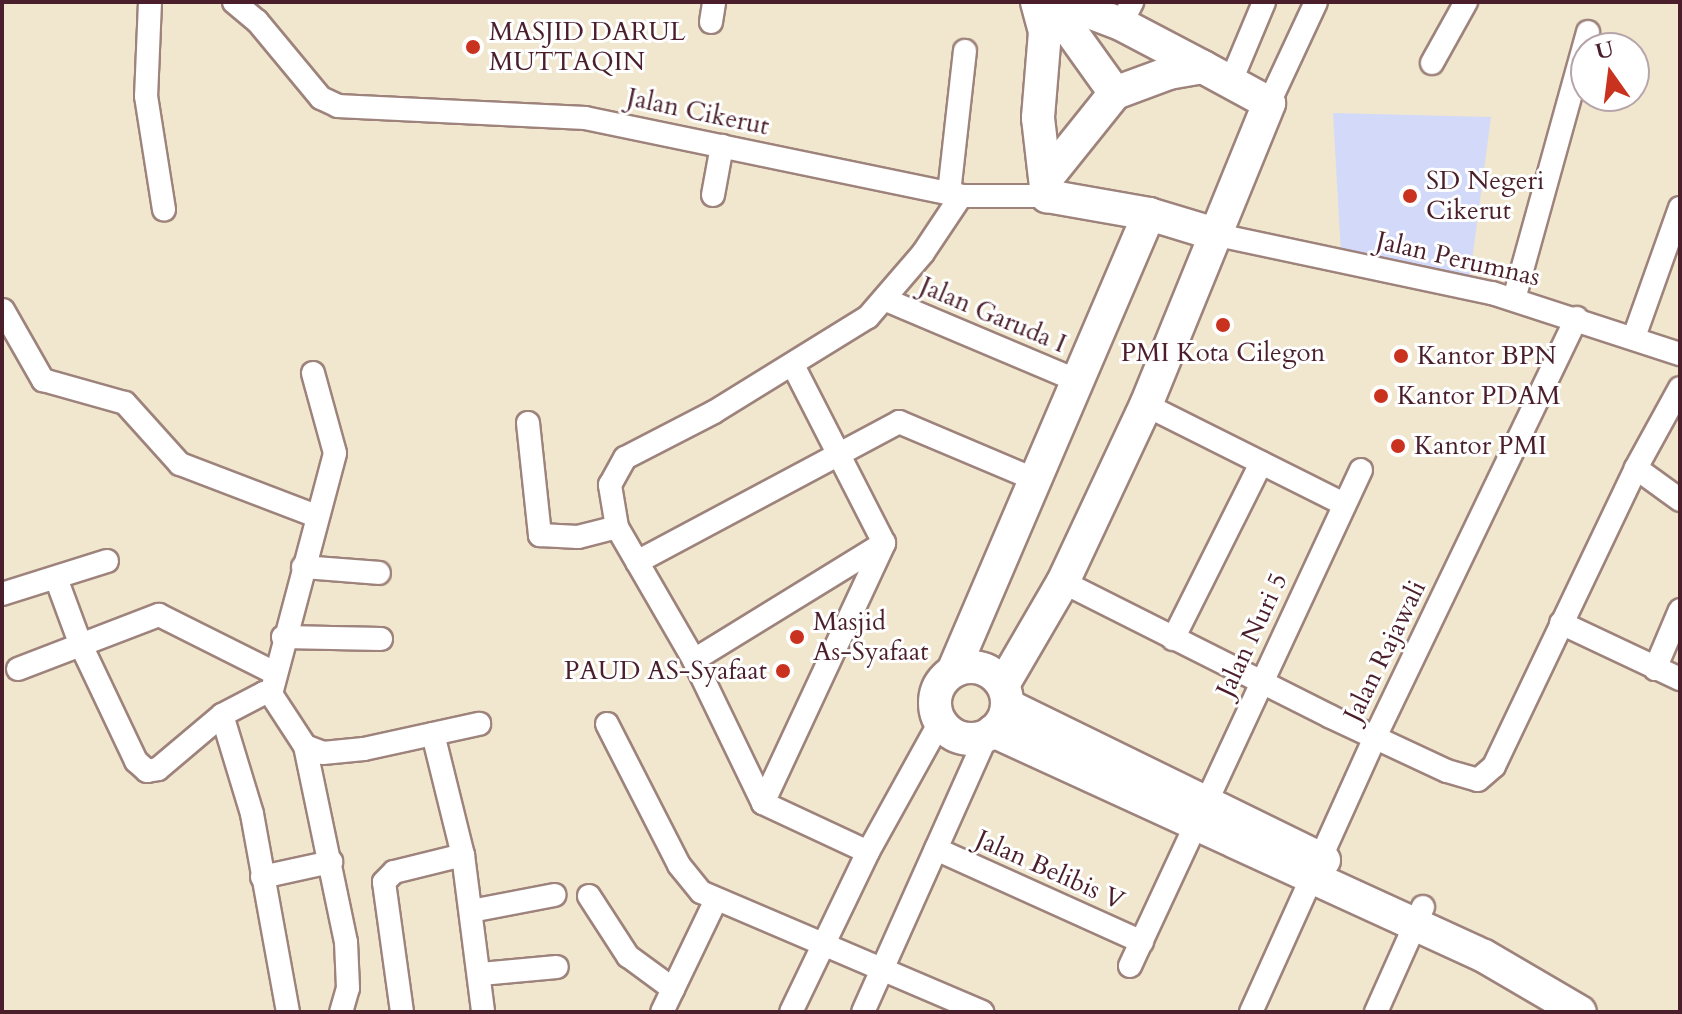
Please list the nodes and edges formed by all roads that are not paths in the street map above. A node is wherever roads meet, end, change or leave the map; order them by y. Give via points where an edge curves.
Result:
1 (150, 2) edge
2 (234, 2) edge
3 (1040, 2) edge
4 (1063, 2) edge
5 (1264, 2) edge
6 (1316, 2) edge
7 (1466, 2) edge
8 (1115, 11) edge
9 (965, 51) dead end
10 (1432, 63) dead end
11 (1217, 74) junction
12 (1115, 93) junction
13 (1570, 97) edge
14 (1269, 103) junction
15 (722, 146) junction
16 (1046, 187) junction
17 (955, 194) junction
18 (713, 195) dead end
19 (1680, 208) edge
20 (164, 210) dead end
21 (1149, 214) junction
22 (1218, 235) junction
23 (1673, 245) edge
24 (1514, 299) junction
25 (886, 300) junction
26 (3, 310) edge
27 (1577, 318) junction
28 (1634, 337) junction
29 (1680, 354) edge
30 (793, 365) junction
31 (313, 373) dead end
32 (1078, 381) junction
33 (1680, 388) edge
34 (1146, 405) junction
35 (528, 423) dead end
36 (838, 458) junction
37 (1261, 463) junction
38 (1636, 468) junction
39 (1361, 470) dead end
40 (1034, 479) junction
41 (1680, 500) edge
42 (1344, 504) junction
43 (316, 516) junction
44 (617, 527) junction
45 (884, 543) junction
46 (107, 561) dead end
47 (637, 562) junction
48 (303, 567) junction
49 (379, 573) dead end
50 (56, 578) junction
51 (1063, 582) junction
52 (2, 594) edge
53 (1680, 610) edge
54 (1561, 623) junction
55 (283, 637) junction
56 (381, 639) dead end
57 (1173, 639) junction
58 (80, 643) junction
59 (694, 660) junction
60 (18, 669) dead end
61 (954, 669) junction
62 (1655, 669) junction
63 (1680, 679) edge
64 (1262, 681) junction
65 (272, 683) junction
66 (998, 714) junction
67 (222, 715) junction
68 (940, 722) junction
69 (479, 724) dead end
70 (607, 724) dead end
71 (433, 734) junction
72 (1375, 737) junction
73 (305, 746) junction
74 (763, 803) junction
75 (1200, 811) junction
76 (936, 849) junction
77 (868, 852) junction
78 (463, 855) junction
79 (331, 862) junction
80 (1317, 868) junction
81 (262, 877) junction
82 (554, 895) dead end
83 (589, 896) dead end
84 (715, 902) junction
85 (471, 911) junction
86 (1419, 916) junction
87 (1142, 942) junction
88 (824, 943) junction
89 (1130, 966) dead end
90 (557, 967) dead end
91 (886, 967) junction
92 (481, 974) junction
93 (673, 989) junction
94 (288, 1012) edge
95 (341, 1012) edge
96 (402, 1012) edge
97 (483, 1012) edge
98 (662, 1012) edge
99 (791, 1012) edge
100 (863, 1012) edge
101 (982, 1012) edge
102 (1251, 1012) edge
103 (1376, 1012) edge
104 (1580, 1012) edge

1 - 20 street via 146,96
2 - 15 street, Jalan Cikerut via 257,21 321,98 338,106 585,118
3 - 12 street
3 - 16 street via 1045,32 1038,118
4 - 8 street
5 - 11 street
6 - 14 street
7 - 10 street
8 - 11 street
9 - 17 street
11 - 12 street via 1169,73
11 - 14 street
12 - 16 street
13 - 24 street
14 - 22 street
15 - 17 street, Jalan Cikerut
15 - 18 street
16 - 17 street, Jalan Cikerut
16 - 21 street
17 - 25 street
19 - 23 street
21 - 22 street
21 - 32 street
22 - 24 street, Jalan Perumnas
22 - 34 street
23 - 28 street
24 - 27 street, Jalan Perumnas
25 - 30 street via 849,331
25 - 32 street, Jalan Garuda I
26 - 43 street via 43,380 125,403 180,464
27 - 28 street, Jalan Perumnas
27 - 72 street, Jalan Rajawali
28 - 29 street, Jalan Perumnas
30 - 36 street
30 - 44 street via 625,458 610,485
31 - 43 street via 335,453
32 - 40 street
33 - 38 street
34 - 37 street
34 - 51 street
35 - 44 street via 540,535 578,537
36 - 40 street via 885,427 904,423
36 - 45 street
36 - 47 street
37 - 42 street
37 - 57 street
38 - 41 street
38 - 54 street
39 - 42 street, Jalan Nuri 5
40 - 61 street
42 - 64 street, Jalan Nuri 5
43 - 48 street
44 - 47 street
45 - 59 street
45 - 74 street
46 - 50 street
47 - 59 street
48 - 49 street
48 - 55 street
50 - 52 street
50 - 58 street
51 - 57 street
51 - 66 street
53 - 62 street
54 - 62 street
54 - 72 street via 1486,775 1468,778
55 - 56 street
55 - 65 street
57 - 64 street
58 - 60 street
58 - 65 street via 159,615
58 - 67 street via 143,770 158,769
59 - 74 street
61 - 66 street via 993,674
61 - 68 street via 939,683 934,703
62 - 63 street
64 - 72 street
64 - 75 street, Jalan Nuri 5
65 - 67 street
65 - 73 street
66 - 68 street via 961,737
66 - 75 street
66 - 76 street
67 - 81 street via 252,814
68 - 77 street
69 - 71 street
70 - 84 street via 679,865
71 - 73 street via 332,754
71 - 78 street
72 - 80 street, Jalan Rajawali
73 - 79 street
74 - 77 street
75 - 80 street
75 - 87 street, Jalan Nuri 5
76 - 87 street, Jalan Belibis V
76 - 91 street
77 - 88 street
78 - 85 street
78 - 96 street via 394,872 384,882
79 - 81 street
79 - 95 street via 346,942 348,988
80 - 86 street
80 - 102 street, Jalan Rajawali
81 - 94 street
82 - 85 street
83 - 93 street via 628,956
84 - 88 street
84 - 93 street
85 - 92 street
86 - 103 street
86 - 104 street via 1457,925 1484,956
87 - 89 street, Jalan Nuri 5
88 - 91 street
88 - 99 street
90 - 92 street
91 - 100 street
91 - 101 street
92 - 97 street
93 - 98 street

